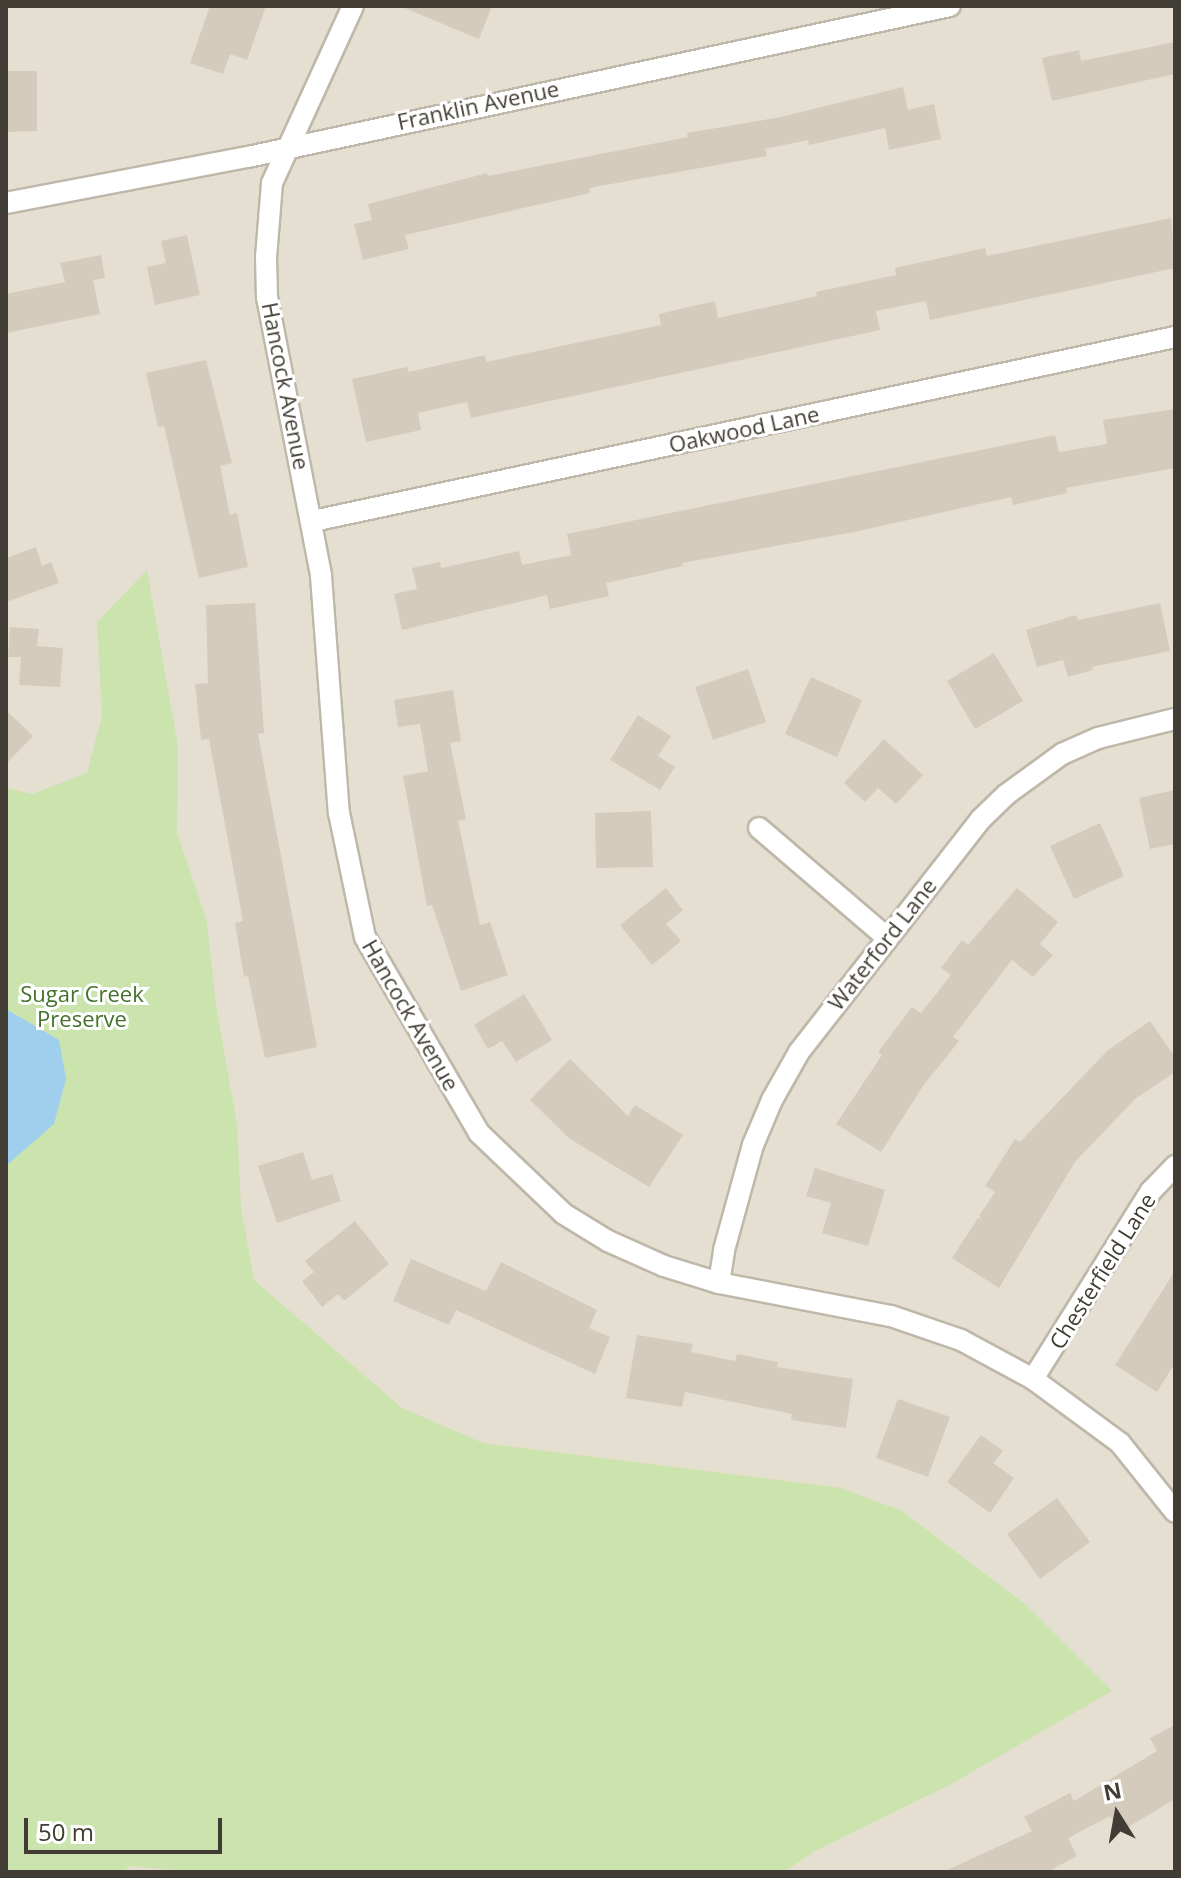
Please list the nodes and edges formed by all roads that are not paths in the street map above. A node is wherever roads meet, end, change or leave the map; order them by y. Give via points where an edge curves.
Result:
1 (353, 6) edge
2 (950, 6) edge
3 (288, 147) junction
4 (6, 203) edge
5 (1175, 337) edge
6 (313, 521) junction
7 (1175, 719) edge
8 (759, 828) dead end
9 (886, 937) junction
10 (1175, 1166) edge
11 (719, 1283) junction
12 (1033, 1379) junction
13 (1175, 1512) edge

1 - 3 street, Hancock Avenue
2 - 3 street, Franklin Avenue
3 - 4 street, Franklin Avenue
3 - 6 street, Hancock Avenue via 272,183 267,297
5 - 6 street, Oakwood Lane
6 - 11 street, Hancock Avenue via 339,813 365,937 479,1133 564,1214 664,1266
7 - 9 street, Waterford Lane via 1098,738 1062,754 1007,794
8 - 9 street
9 - 11 street, Waterford Lane via 799,1052 772,1100 753,1145
10 - 12 street, Chesterfield Lane via 1151,1191
11 - 12 street, Hancock Avenue via 891,1316 961,1340
12 - 13 street, Hancock Avenue via 1120,1443

